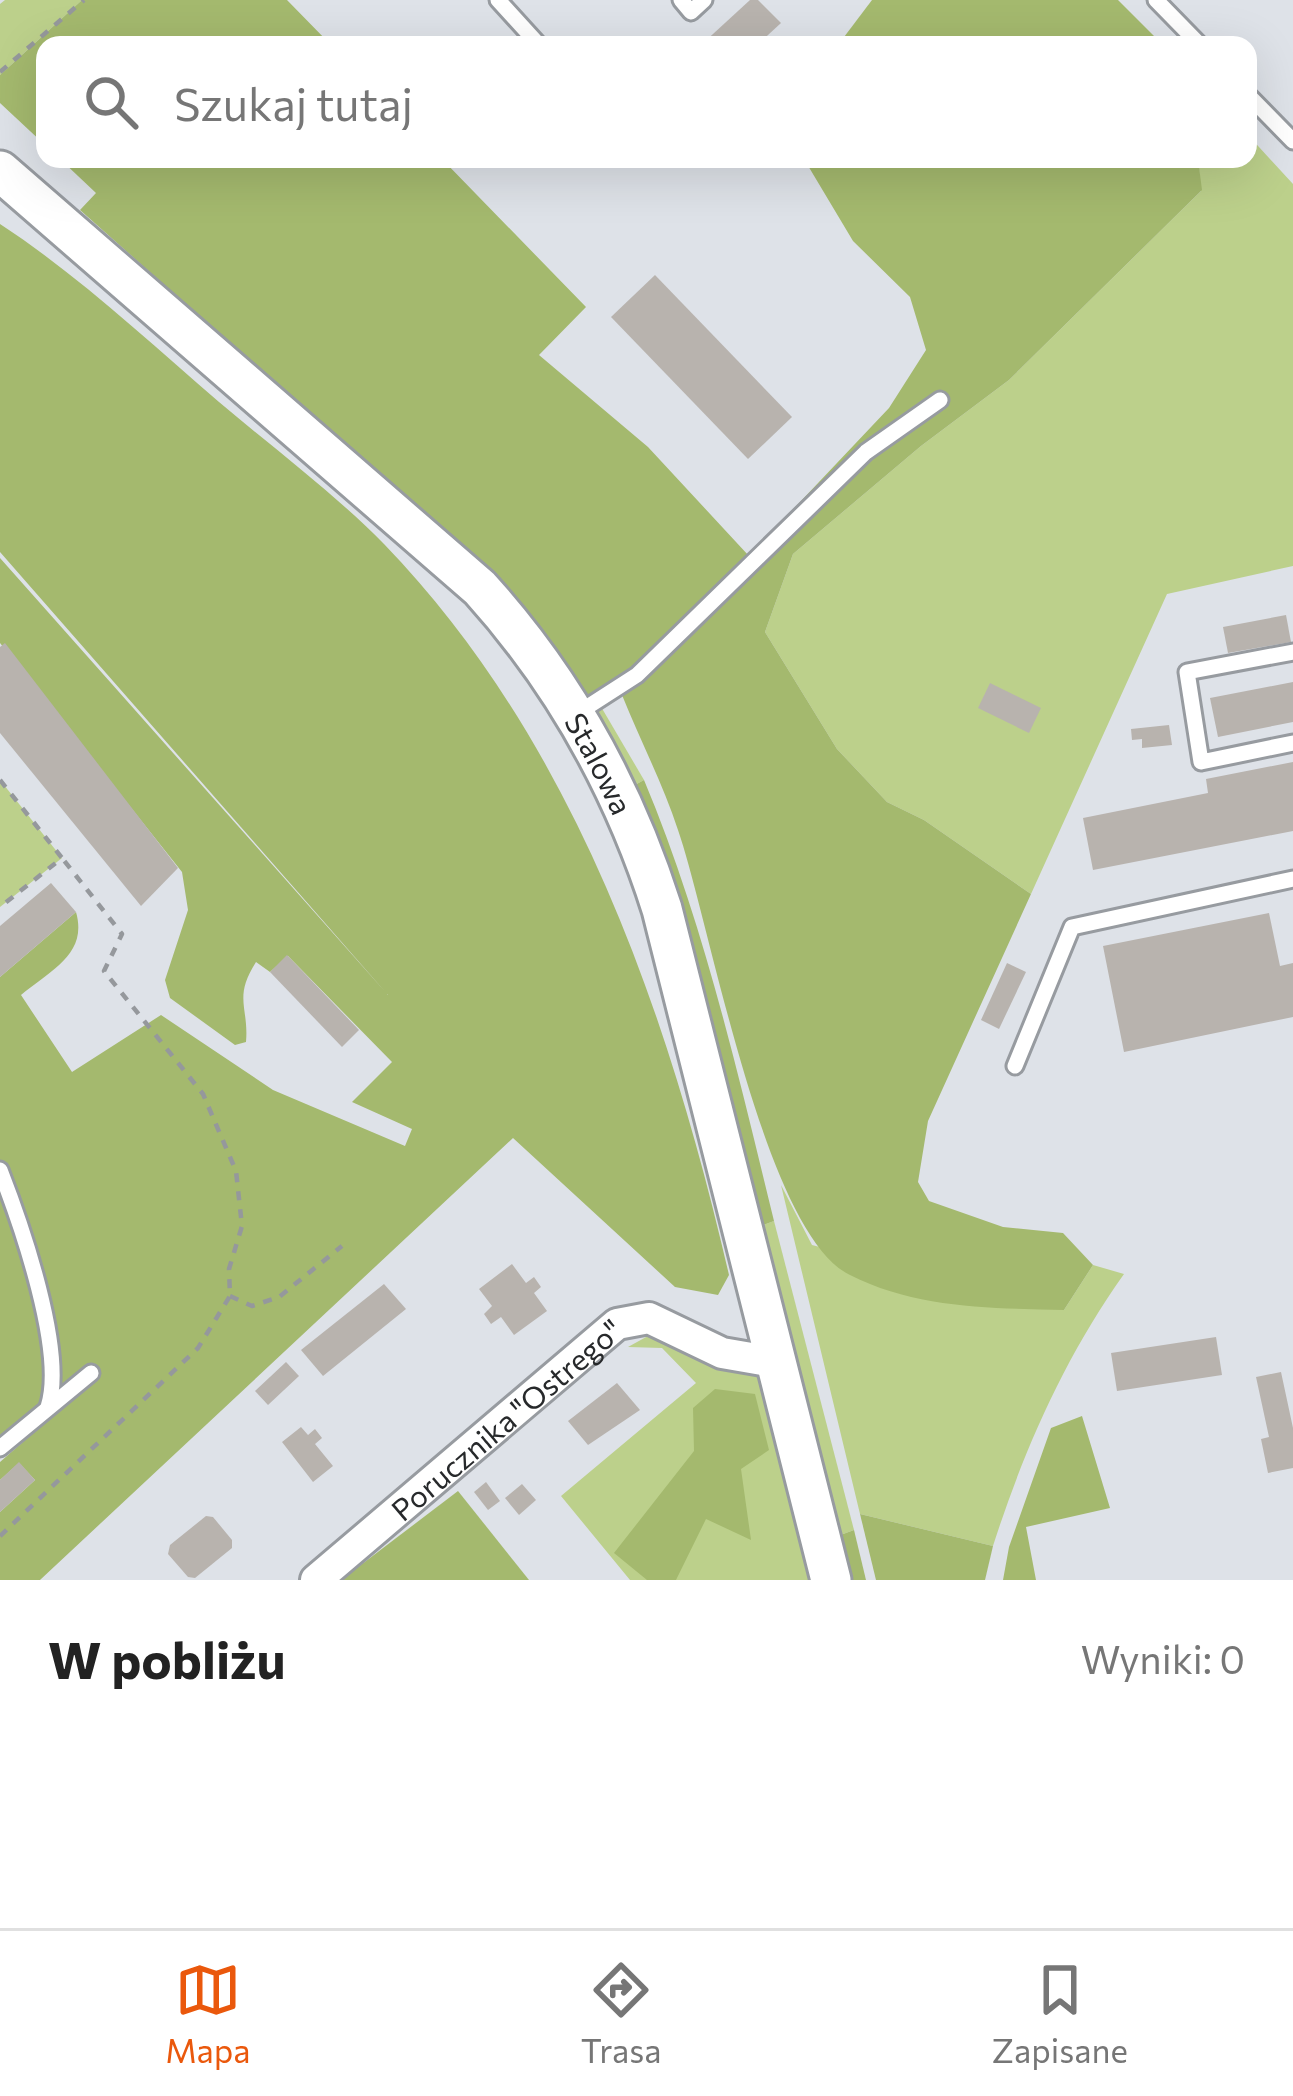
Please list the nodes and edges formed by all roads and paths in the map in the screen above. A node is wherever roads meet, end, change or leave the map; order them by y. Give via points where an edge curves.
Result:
1 (84, 0) edge
2 (498, 0) edge
3 (681, 0) edge
4 (704, 0) edge
5 (1156, 0) edge
6 (42, 36) edge
7 (531, 36) edge
8 (1191, 36) edge
9 (36, 41) edge
10 (0, 72) edge
11 (1257, 103) edge
12 (1293, 141) edge
13 (0, 171) edge
14 (940, 400) dead end
15 (1293, 652) edge
16 (575, 714) junction
17 (1293, 743) edge
18 (0, 780) edge
19 (62, 858) junction
20 (1293, 879) edge
21 (0, 908) edge
22 (1015, 1066) dead end
23 (0, 1170) edge
24 (342, 1246) dead end
25 (230, 1296) junction
26 (780, 1363) junction
27 (91, 1373) dead end
28 (48, 1407) junction
29 (0, 1448) edge
30 (0, 1536) edge
31 (316, 1580) edge
32 (831, 1580) edge

1 - 6 path
2 - 7 lane
3 - 4 lane via 692,11
5 - 8 lane
9 - 10 path
11 - 12 lane
13 - 16 street, Stalowa via 480,588 530,644
14 - 16 lane via 866,452 637,675
15 - 17 lane via 1187,672 1201,762
16 - 26 street, Stalowa via 636,833 662,908
18 - 19 path
19 - 21 path
19 - 25 path via 122,934 104,970 203,1094 236,1171 242,1226
20 - 22 lane via 1072,927
23 - 28 lane via 37,1278
24 - 25 path via 279,1298 252,1306
25 - 30 path via 197,1348
26 - 31 street, Porucznika "Ostrego" via 722,1353 649,1318 616,1324
26 - 32 street, Stalowa
27 - 28 lane
28 - 29 lane

